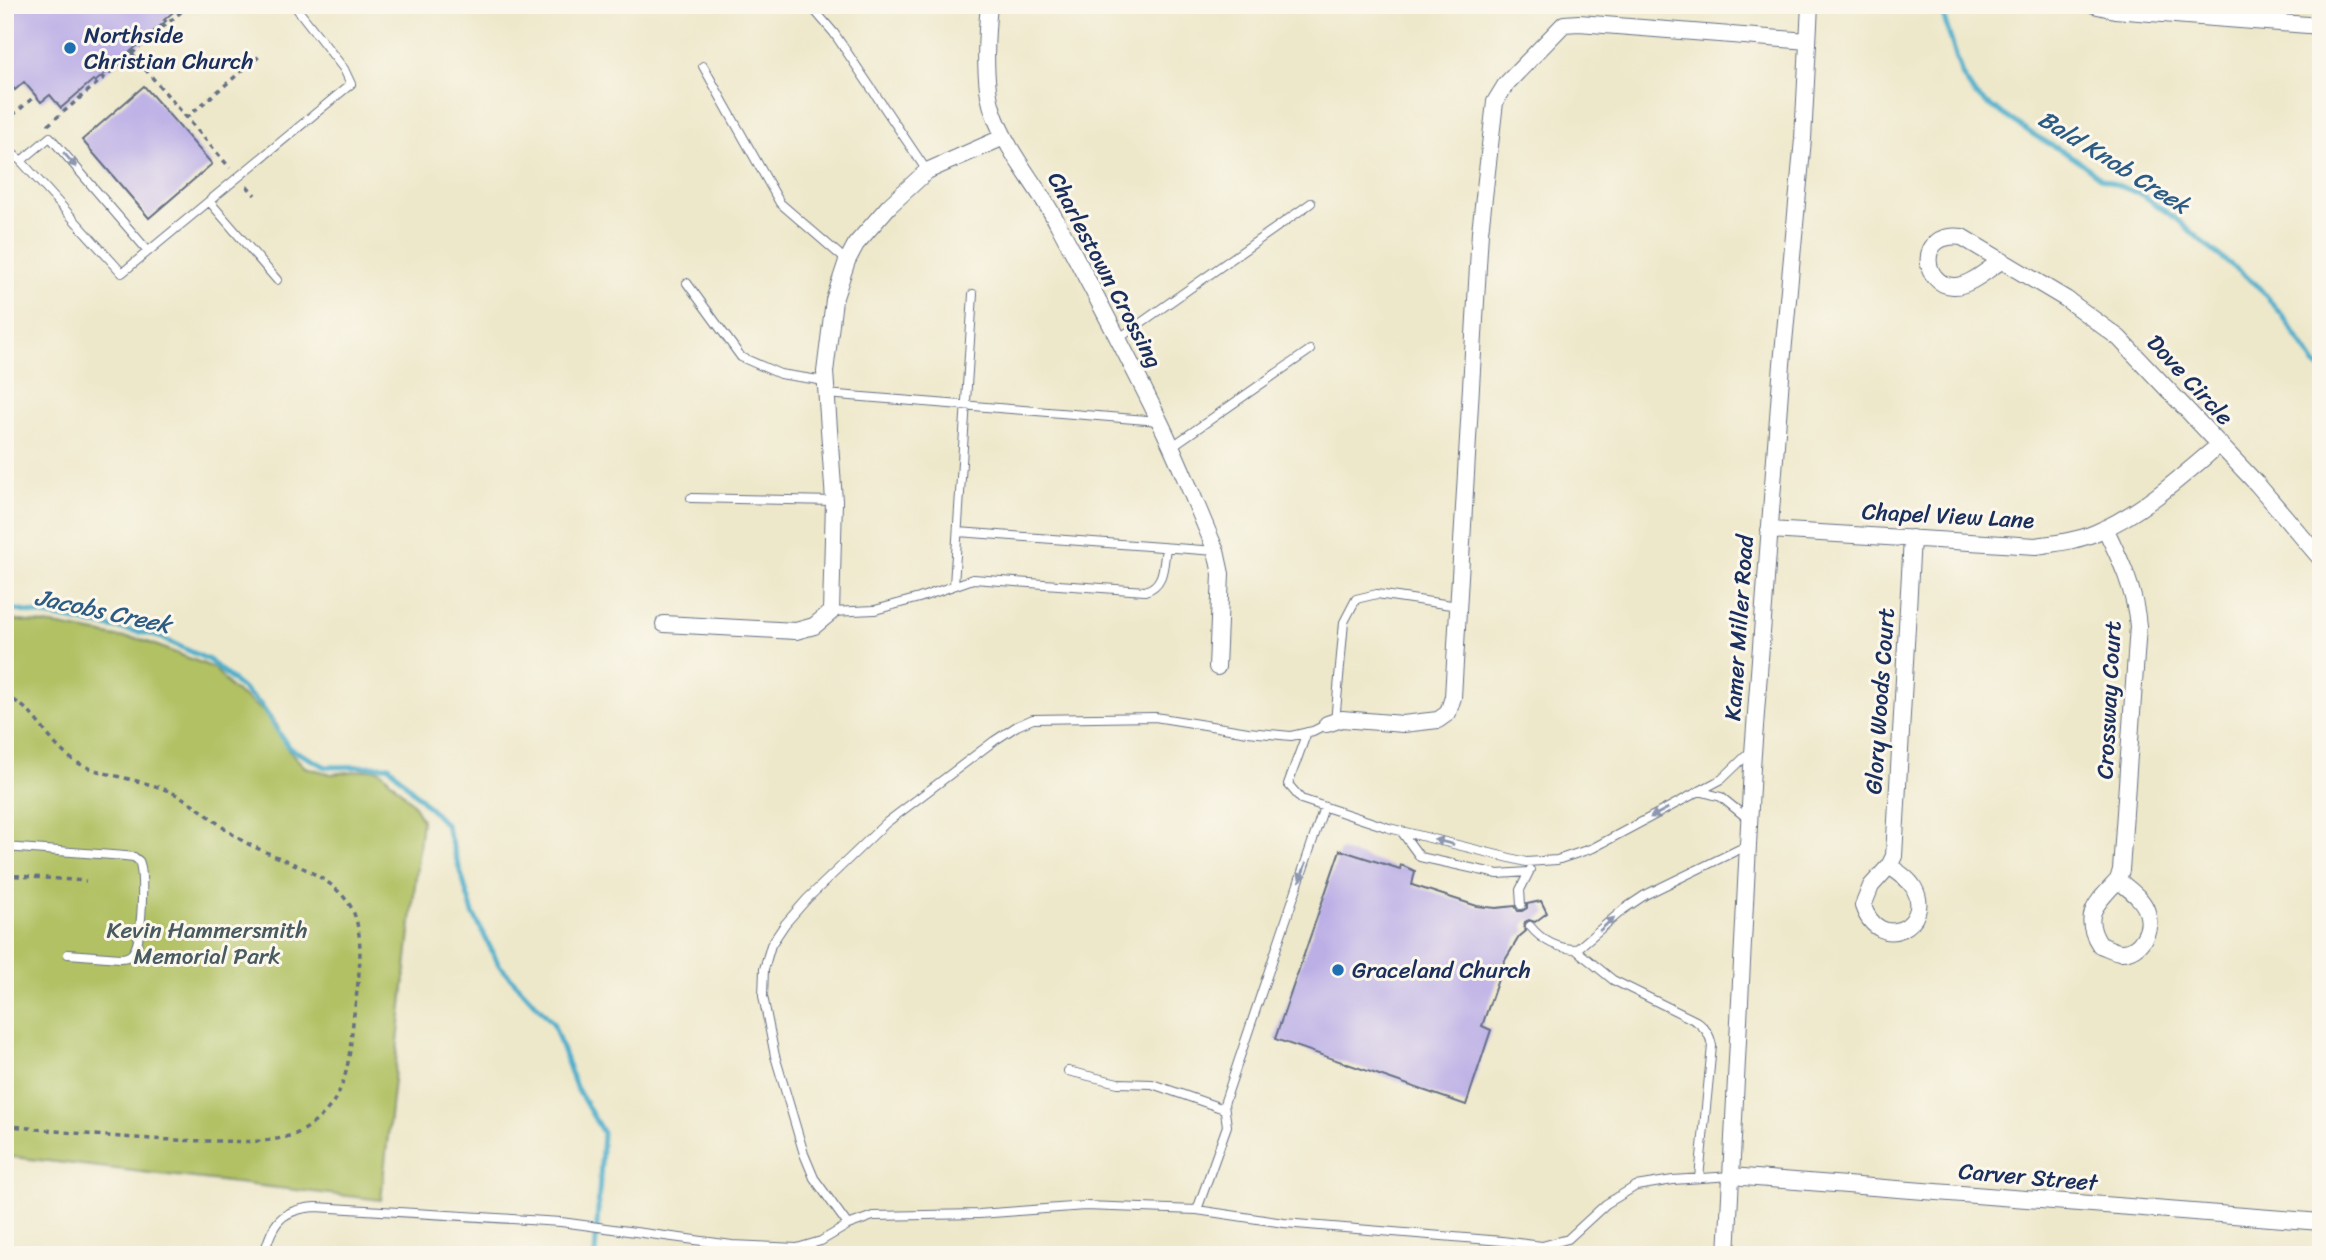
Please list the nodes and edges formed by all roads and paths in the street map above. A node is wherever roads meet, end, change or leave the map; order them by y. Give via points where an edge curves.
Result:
1 (189, 5) edge
2 (294, 5) edge
3 (810, 5) edge
4 (989, 5) edge
5 (1811, 5) edge
6 (2094, 5) edge
7 (2321, 26) edge
8 (1808, 41) junction
9 (132, 54) junction
10 (262, 54) dead end
11 (703, 66) dead end
12 (33, 97) dead end
13 (186, 118) junction
14 (5, 122) edge
15 (39, 132) dead end
16 (1004, 137) junction
17 (5, 148) edge
18 (21, 161) junction
19 (927, 171) junction
20 (238, 177) junction
21 (255, 195) dead end
22 (209, 201) junction
23 (1311, 203) dead end
24 (148, 251) junction
25 (847, 261) junction
26 (2001, 261) dead end
27 (277, 280) dead end
28 (687, 283) dead end
29 (973, 294) dead end
30 (1118, 339) junction
31 (1310, 350) dead end
32 (826, 388) junction
33 (965, 407) junction
34 (1159, 421) junction
35 (2220, 444) junction
36 (1171, 447) junction
37 (691, 498) dead end
38 (834, 502) junction
39 (2105, 528) junction
40 (1769, 530) junction
41 (958, 532) junction
42 (1912, 538) junction
43 (1166, 548) junction
44 (1216, 551) junction
45 (2321, 559) edge
46 (954, 585) junction
47 (1458, 606) junction
48 (831, 612) junction
49 (664, 624) dead end
50 (1217, 667) dead end
51 (5, 695) edge
52 (1331, 723) junction
53 (1307, 732) junction
54 (1754, 747) junction
55 (1699, 791) junction
56 (1324, 807) junction
57 (1749, 820) junction
58 (1401, 831) junction
59 (1748, 845) junction
60 (5, 848) edge
61 (1535, 861) junction
62 (1889, 866) dead end
63 (1528, 872) junction
64 (5, 875) edge
65 (2118, 880) junction
66 (86, 881) dead end
67 (1521, 905) dead end
68 (1531, 926) dead end
69 (1575, 949) junction
70 (68, 954) dead end
71 (1068, 1070) dead end
72 (1224, 1109) junction
73 (5, 1125) edge
74 (1731, 1175) junction
75 (1699, 1178) junction
76 (1197, 1210) junction
77 (2321, 1222) edge
78 (848, 1225) junction
79 (264, 1255) edge
80 (1727, 1255) edge

1 - 9 path
2 - 20 lane via 351,84
3 - 19 lane
4 - 16 street, Charlestown Crossing via 989,93
5 - 8 street, Kamer Miller Road
6 - 7 street
8 - 40 street, Kamer Miller Road
8 - 47 street via 1564,24 1506,84 1495,102 1480,232
9 - 13 path
9 - 15 path
10 - 13 path
11 - 25 lane via 780,203
12 - 14 path
13 - 20 path
16 - 19 street
16 - 30 street, Charlestown Crossing via 1055,218
17 - 18 lane
18 - 24 lane via 122,273
18 -> 24 lane via 50,137
19 - 25 street via 889,206
20 - 21 path
20 - 22 lane
22 - 24 lane
22 - 27 lane
23 - 30 lane
25 - 32 street via 834,300
26 - 35 street, Dove Circle via 2066,299 2119,338
28 - 32 lane via 741,357
29 - 33 lane
30 - 34 street, Charlestown Crossing
31 - 36 lane
32 - 33 lane
32 - 38 street
33 - 34 lane
33 - 41 lane
34 - 36 street, Charlestown Crossing
35 - 39 street, Chapel View Lane via 2158,495
35 - 45 street, Dove Circle
36 - 44 street, Charlestown Crossing
37 - 38 lane
38 - 48 street
39 - 42 street, Chapel View Lane via 2076,540 2036,545
39 - 65 street, Crossway Court via 2133,593 2138,626
40 - 42 street, Chapel View Lane
40 - 54 street, Kamer Miller Road
41 - 43 lane
41 - 46 lane
42 - 62 street, Glory Woods Court via 1894,856
43 - 44 lane
43 - 46 lane via 1160,582 1145,591 973,579
44 - 50 street, Charlestown Crossing via 1221,574
46 - 48 lane via 875,610
47 - 52 street via 1448,713 1438,720 1403,724 1342,719
47 - 52 lane via 1377,594 1356,599 1345,622
48 - 49 street via 814,626 796,631
51 - 73 path via 28,711 65,756 175,793 243,841 332,885 349,903 358,925 359,958 344,1081 330,1105 298,1133 262,1141 178,1140
52 - 53 lane
53 - 56 lane via 1288,784 1301,799
53 - 78 lane via 1291,736 1248,732 1155,717 1033,719 994,741 886,822 807,899 771,945 763,996 804,1154 814,1178
54 - 55 lane via 1722,779
54 - 57 street, Kamer Miller Road
55 - 57 lane via 1721,797
55 -> 61 lane via 1593,848 1557,860
56 - 58 lane
56 -> 72 lane
57 - 59 street, Kamer Miller Road
61 -> 58 lane
58 - 63 lane via 1420,857 1498,874
69 -> 59 lane via 1645,895
59 - 74 street, Kamer Miller Road
60 - 70 lane via 125,856 142,866 138,943 133,953 120,958
61 - 63 lane
63 - 67 lane via 1520,890
64 - 66 path
65 - 65 street via 2096,904 2090,926 2100,945 2122,952 2141,943 2149,922 2142,902
68 - 69 lane via 1550,943
69 - 75 lane via 1613,980 1706,1029 1712,1046
71 - 72 lane via 1118,1083 1153,1084
72 - 76 lane via 1227,1126
74 - 75 lane
74 - 77 street, Carver Street
74 - 80 street, Kamer Miller Road
75 - 76 lane via 1636,1186 1606,1204 1567,1239 1542,1247 1284,1223
76 - 78 lane via 1085,1206 873,1216
78 - 79 lane via 797,1248 732,1245 585,1225 296,1208 277,1222

